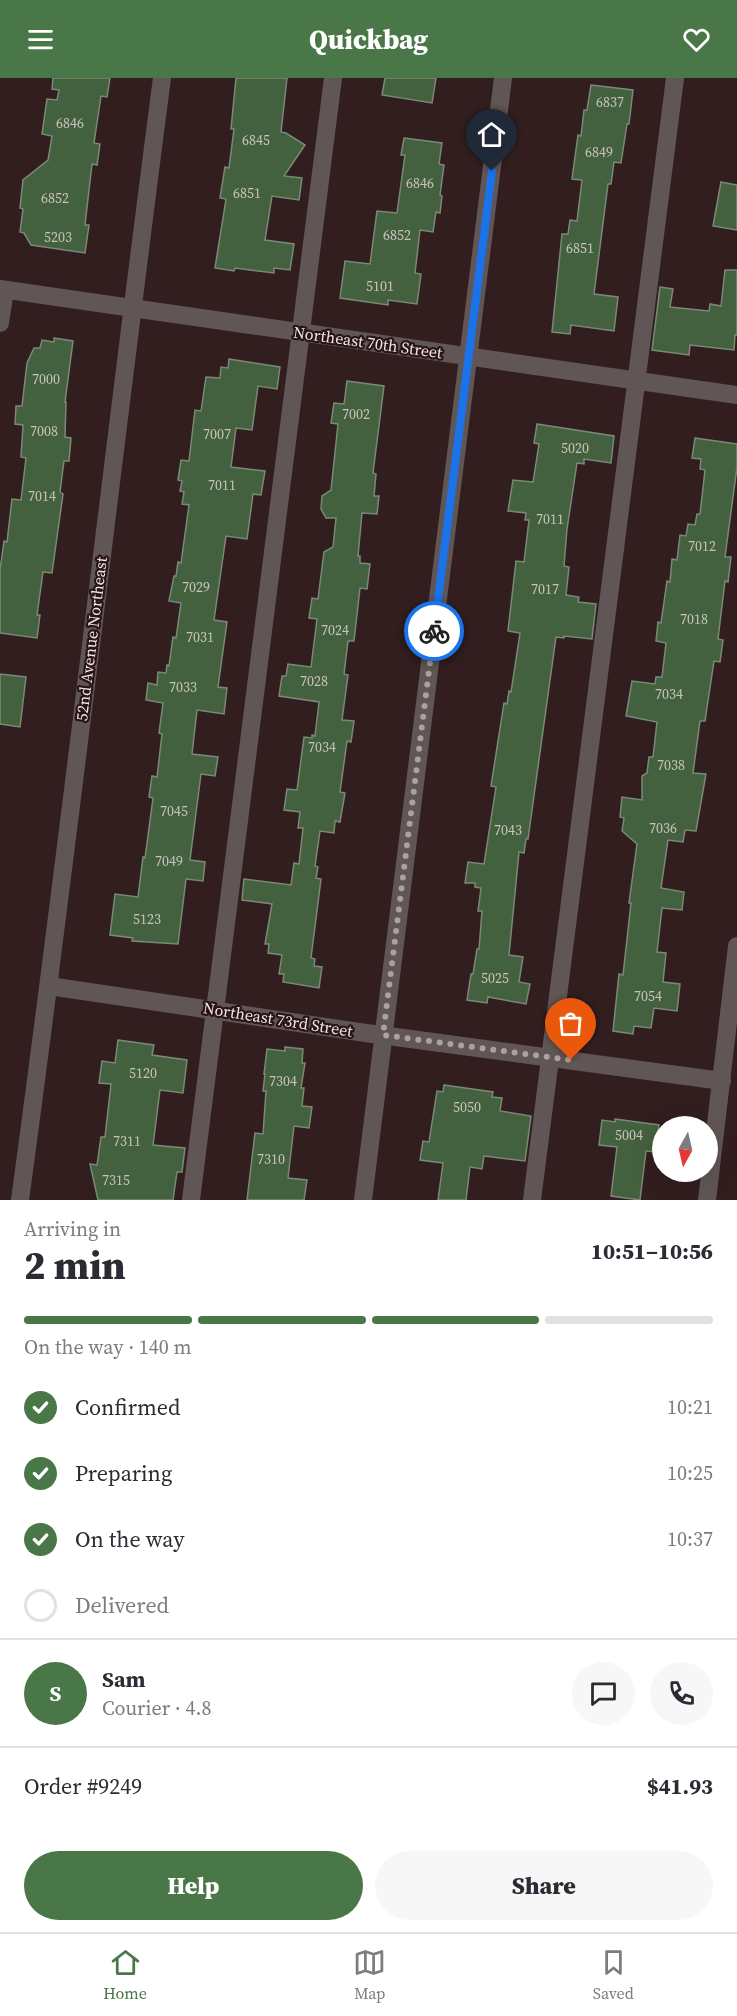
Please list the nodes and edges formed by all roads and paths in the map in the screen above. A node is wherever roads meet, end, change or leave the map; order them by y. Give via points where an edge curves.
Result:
1 (162, 78) edge
2 (333, 78) edge
3 (504, 78) edge
4 (675, 78) edge
5 (2, 289) edge
6 (132, 308) junction
7 (0, 323) edge
8 (300, 332) junction
9 (468, 356) junction
10 (636, 381) junction
11 (737, 395) edge
12 (737, 946) edge
13 (49, 986) junction
14 (216, 1010) junction
15 (383, 1035) junction
16 (550, 1058) junction
17 (722, 1081) junction
18 (20, 1200) edge
19 (191, 1200) edge
20 (363, 1200) edge
21 (532, 1200) edge
22 (707, 1200) edge

1 - 6 street, 52nd Avenue Northeast
2 - 8 street
3 - 9 street
4 - 10 street
5 - 6 street, Northeast 70th Street
5 - 7 street
6 - 8 street, Northeast 70th Street
6 - 13 street, 52nd Avenue Northeast
8 - 9 street, Northeast 70th Street
8 - 14 street
9 - 10 street, Northeast 70th Street
9 - 15 street
10 - 11 street, Northeast 70th Street
10 - 16 street
12 - 17 street
13 - 14 street, Northeast 73rd Street
13 - 18 street, 52nd Avenue Northeast
14 - 15 street, Northeast 73rd Street
14 - 19 street
15 - 16 street, Northeast 73rd Street
15 - 20 street
16 - 17 street, Northeast 73rd Street
16 - 21 street
17 - 22 street

